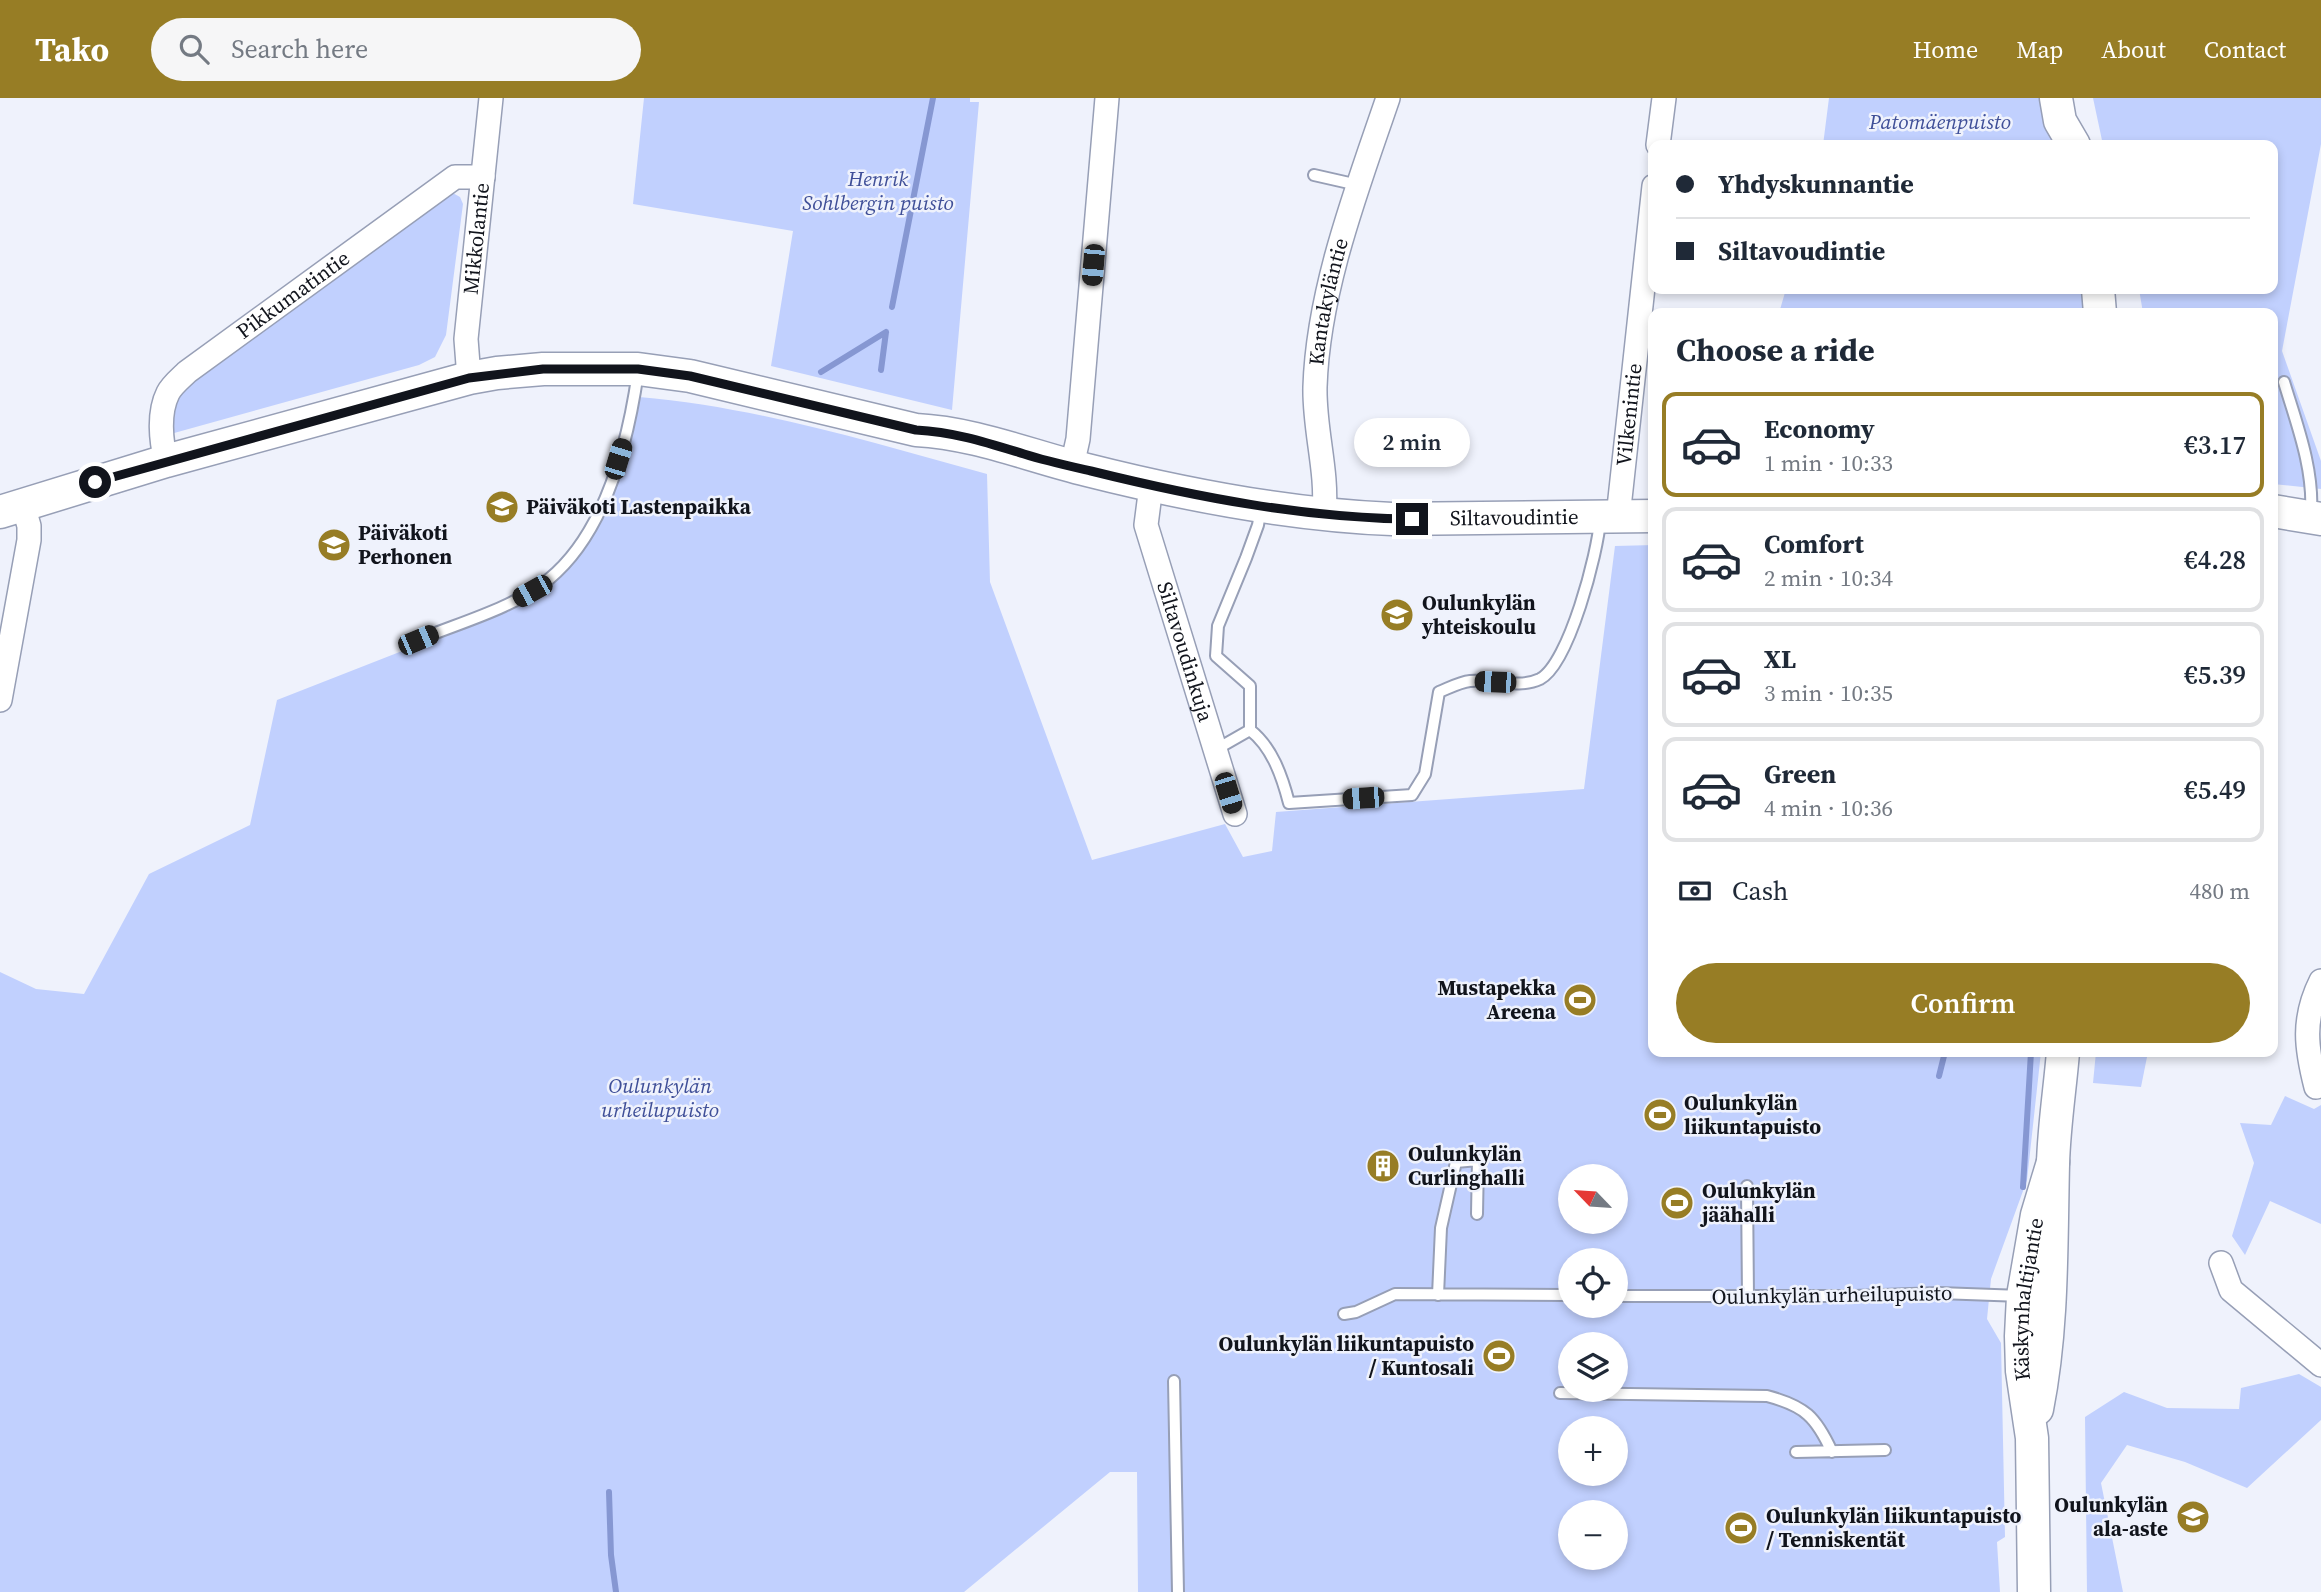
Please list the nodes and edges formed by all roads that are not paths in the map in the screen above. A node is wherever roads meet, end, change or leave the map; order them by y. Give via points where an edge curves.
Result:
1 (491, 98) edge
2 (1107, 98) edge
3 (1388, 98) edge
4 (1664, 98) edge
5 (2056, 98) edge
6 (2073, 98) edge
7 (1659, 140) edge
8 (2071, 140) edge
9 (2075, 140) edge
10 (1314, 175) dead end
11 (482, 177) junction
12 (1358, 185) junction
13 (1648, 230) edge
14 (638, 369) junction
15 (469, 378) junction
16 (2284, 382) dead end
17 (166, 461) junction
18 (1072, 466) junction
19 (1151, 486) junction
20 (1261, 506) junction
21 (12, 508) edge
22 (2278, 511) edge
23 (1324, 514) junction
24 (1648, 516) edge
25 (1609, 517) junction
26 (2316, 518) edge
27 (418, 640) dead end
28 (0, 701) edge
29 (1250, 730) junction
30 (1215, 750) junction
31 (1235, 814) dead end
32 (2321, 981) edge
33 (2063, 1057) edge
34 (2316, 1087) dead end
35 (1747, 1186) dead end
36 (1477, 1214) dead end
37 (2221, 1263) dead end
38 (1438, 1295) junction
39 (1558, 1295) edge
40 (1628, 1296) edge
41 (2036, 1296) junction
42 (1748, 1297) junction
43 (1344, 1314) dead end
44 (2321, 1366) edge
45 (1174, 1381) dead end
46 (1628, 1394) edge
47 (1885, 1450) dead end
48 (1796, 1452) dead end
49 (1832, 1452) junction
50 (1178, 1592) edge
51 (2034, 1592) edge

1 - 11 street, Mikkolantie
2 - 18 street
3 - 12 street, Kantakyläntie
4 - 7 street
5 - 8 main road via 2060,121
6 - 9 main road
10 - 12 lane
11 - 15 street, Mikkolantie via 466,339
11 - 17 street, Pikkumatintie via 455,177 187,372 167,394 162,443
12 - 23 street, Kantakyläntie via 1334,269 1318,351 1315,413 1326,491
13 - 25 street, Vilkenintie
14 - 15 main road, Siltavoudintie via 543,369
14 - 18 main road, Siltavoudintie via 690,376 916,430 985,440
14 - 27 lane via 634,408 611,484 576,550 532,591
15 - 17 main road, Siltavoudintie
16 - 26 lane via 2307,461
17 - 21 main road, Siltavoudintie
18 - 19 main road, Siltavoudintie
19 - 20 main road, Siltavoudintie
19 - 30 street, Siltavoudinkuja via 1146,525
20 - 23 main road, Siltavoudintie
20 - 29 lane via 1258,525 1218,626 1216,656 1250,686
21 - 28 street via 29,526 29,540
22 - 26 main road
23 - 25 main road, Siltavoudintie via 1404,519
24 - 25 main road, Siltavoudintie
25 - 29 lane via 1570,636 1547,673 1523,683 1468,681 1439,692 1425,774 1412,795 1289,803 1283,779 1262,740
29 - 30 lane
30 - 31 street, Siltavoudinkuja
32 - 34 street via 2308,1018 2309,1059
33 - 41 main road, Käskynhaltijantie via 2053,1162 2053,1223
35 - 42 lane
36 - 38 lane via 1478,1160 1456,1162 1441,1228
37 - 44 street via 2231,1290
38 - 39 lane
38 - 43 lane via 1395,1294
40 - 42 lane, Oulunkylän urheilupuisto
41 - 42 lane, Oulunkylän urheilupuisto
41 - 51 main road, Käskynhaltijantie via 2043,1380 2032,1438
45 - 50 lane
46 - 49 lane via 1768,1396 1790,1402 1808,1413
47 - 49 lane
48 - 49 lane

